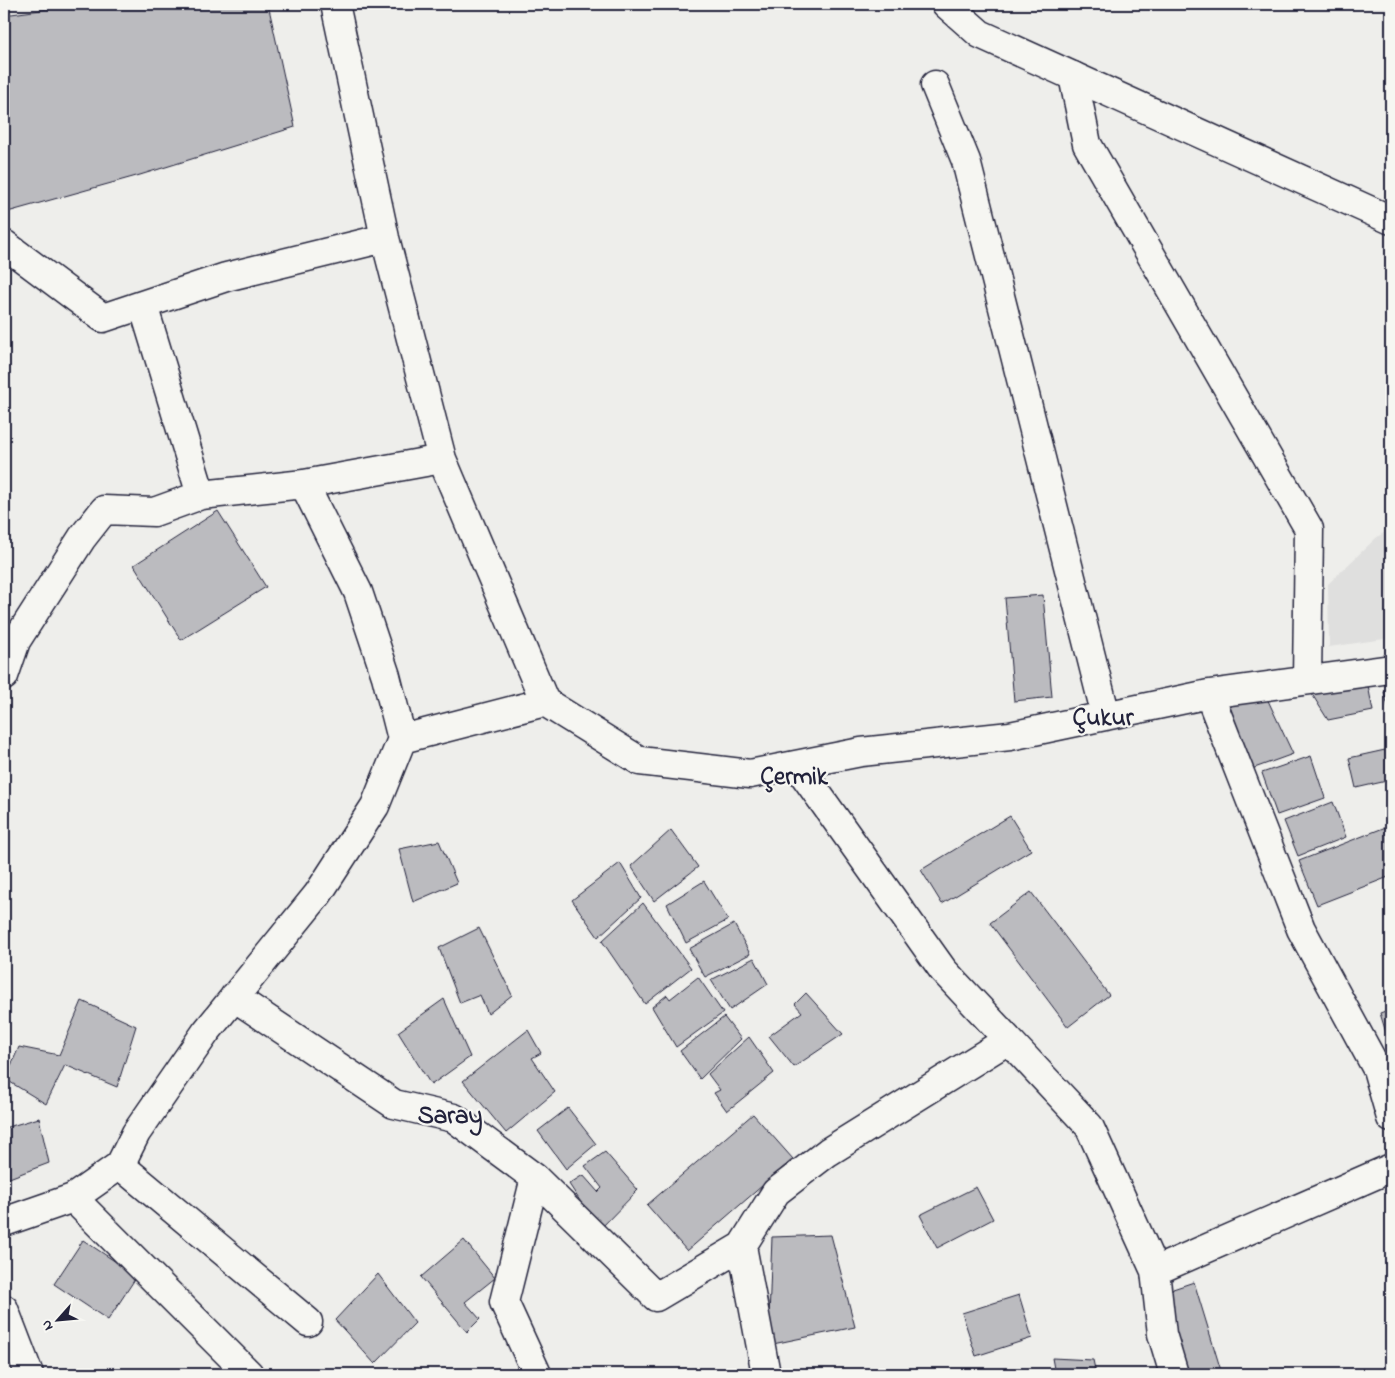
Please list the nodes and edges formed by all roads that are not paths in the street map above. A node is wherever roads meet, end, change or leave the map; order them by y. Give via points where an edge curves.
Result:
1 (335, 4) edge
2 (946, 4) edge
3 (1073, 76) junction
4 (935, 85) dead end
5 (1391, 220) edge
6 (385, 238) junction
7 (4, 244) edge
8 (143, 305) junction
9 (442, 458) junction
10 (304, 484) junction
11 (201, 495) junction
12 (1391, 669) edge
13 (4, 676) edge
14 (1307, 680) junction
15 (1209, 694) junction
16 (545, 702) junction
17 (1106, 716) junction
18 (402, 739) junction
19 (797, 765) junction
20 (234, 997) junction
21 (1008, 1040) junction
22 (1391, 1118) edge
23 (120, 1166) junction
24 (1391, 1168) edge
25 (535, 1178) junction
26 (73, 1198) junction
27 (4, 1222) edge
28 (742, 1246) junction
29 (1155, 1271) junction
30 (4, 1309) edge
31 (308, 1322) dead end
32 (29, 1374) edge
33 (249, 1374) edge
34 (537, 1374) edge
35 (766, 1374) edge
36 (1174, 1374) edge

1 - 6 street
2 - 3 street via 980,34
3 - 5 street
3 - 14 street via 1088,144 1309,529
4 - 17 street via 966,161
6 - 8 street via 226,277
6 - 9 street
7 - 8 street via 103,318
8 - 11 street
9 - 10 street
9 - 16 street
10 - 11 street
10 - 18 street via 358,592 386,676
11 - 13 street via 154,512 104,510 82,538 16,641
12 - 14 street
14 - 15 street
15 - 17 street
15 - 22 street via 1301,928 1377,1069
16 - 18 street
16 - 19 street via 640,761 750,774
17 - 19 street via 1010,736 861,752
18 - 20 street via 375,806 318,894
19 - 21 street via 943,970
20 - 23 street via 136,1133
20 - 25 street via 394,1104 454,1118
21 - 28 street via 828,1152 776,1192
21 - 29 street via 1089,1126
23 - 26 street
23 - 31 street
24 - 29 street
25 - 28 street via 656,1297
25 - 34 street via 504,1302
26 - 27 street
26 - 33 street
28 - 35 street
29 - 36 street via 1162,1334
30 - 32 street

